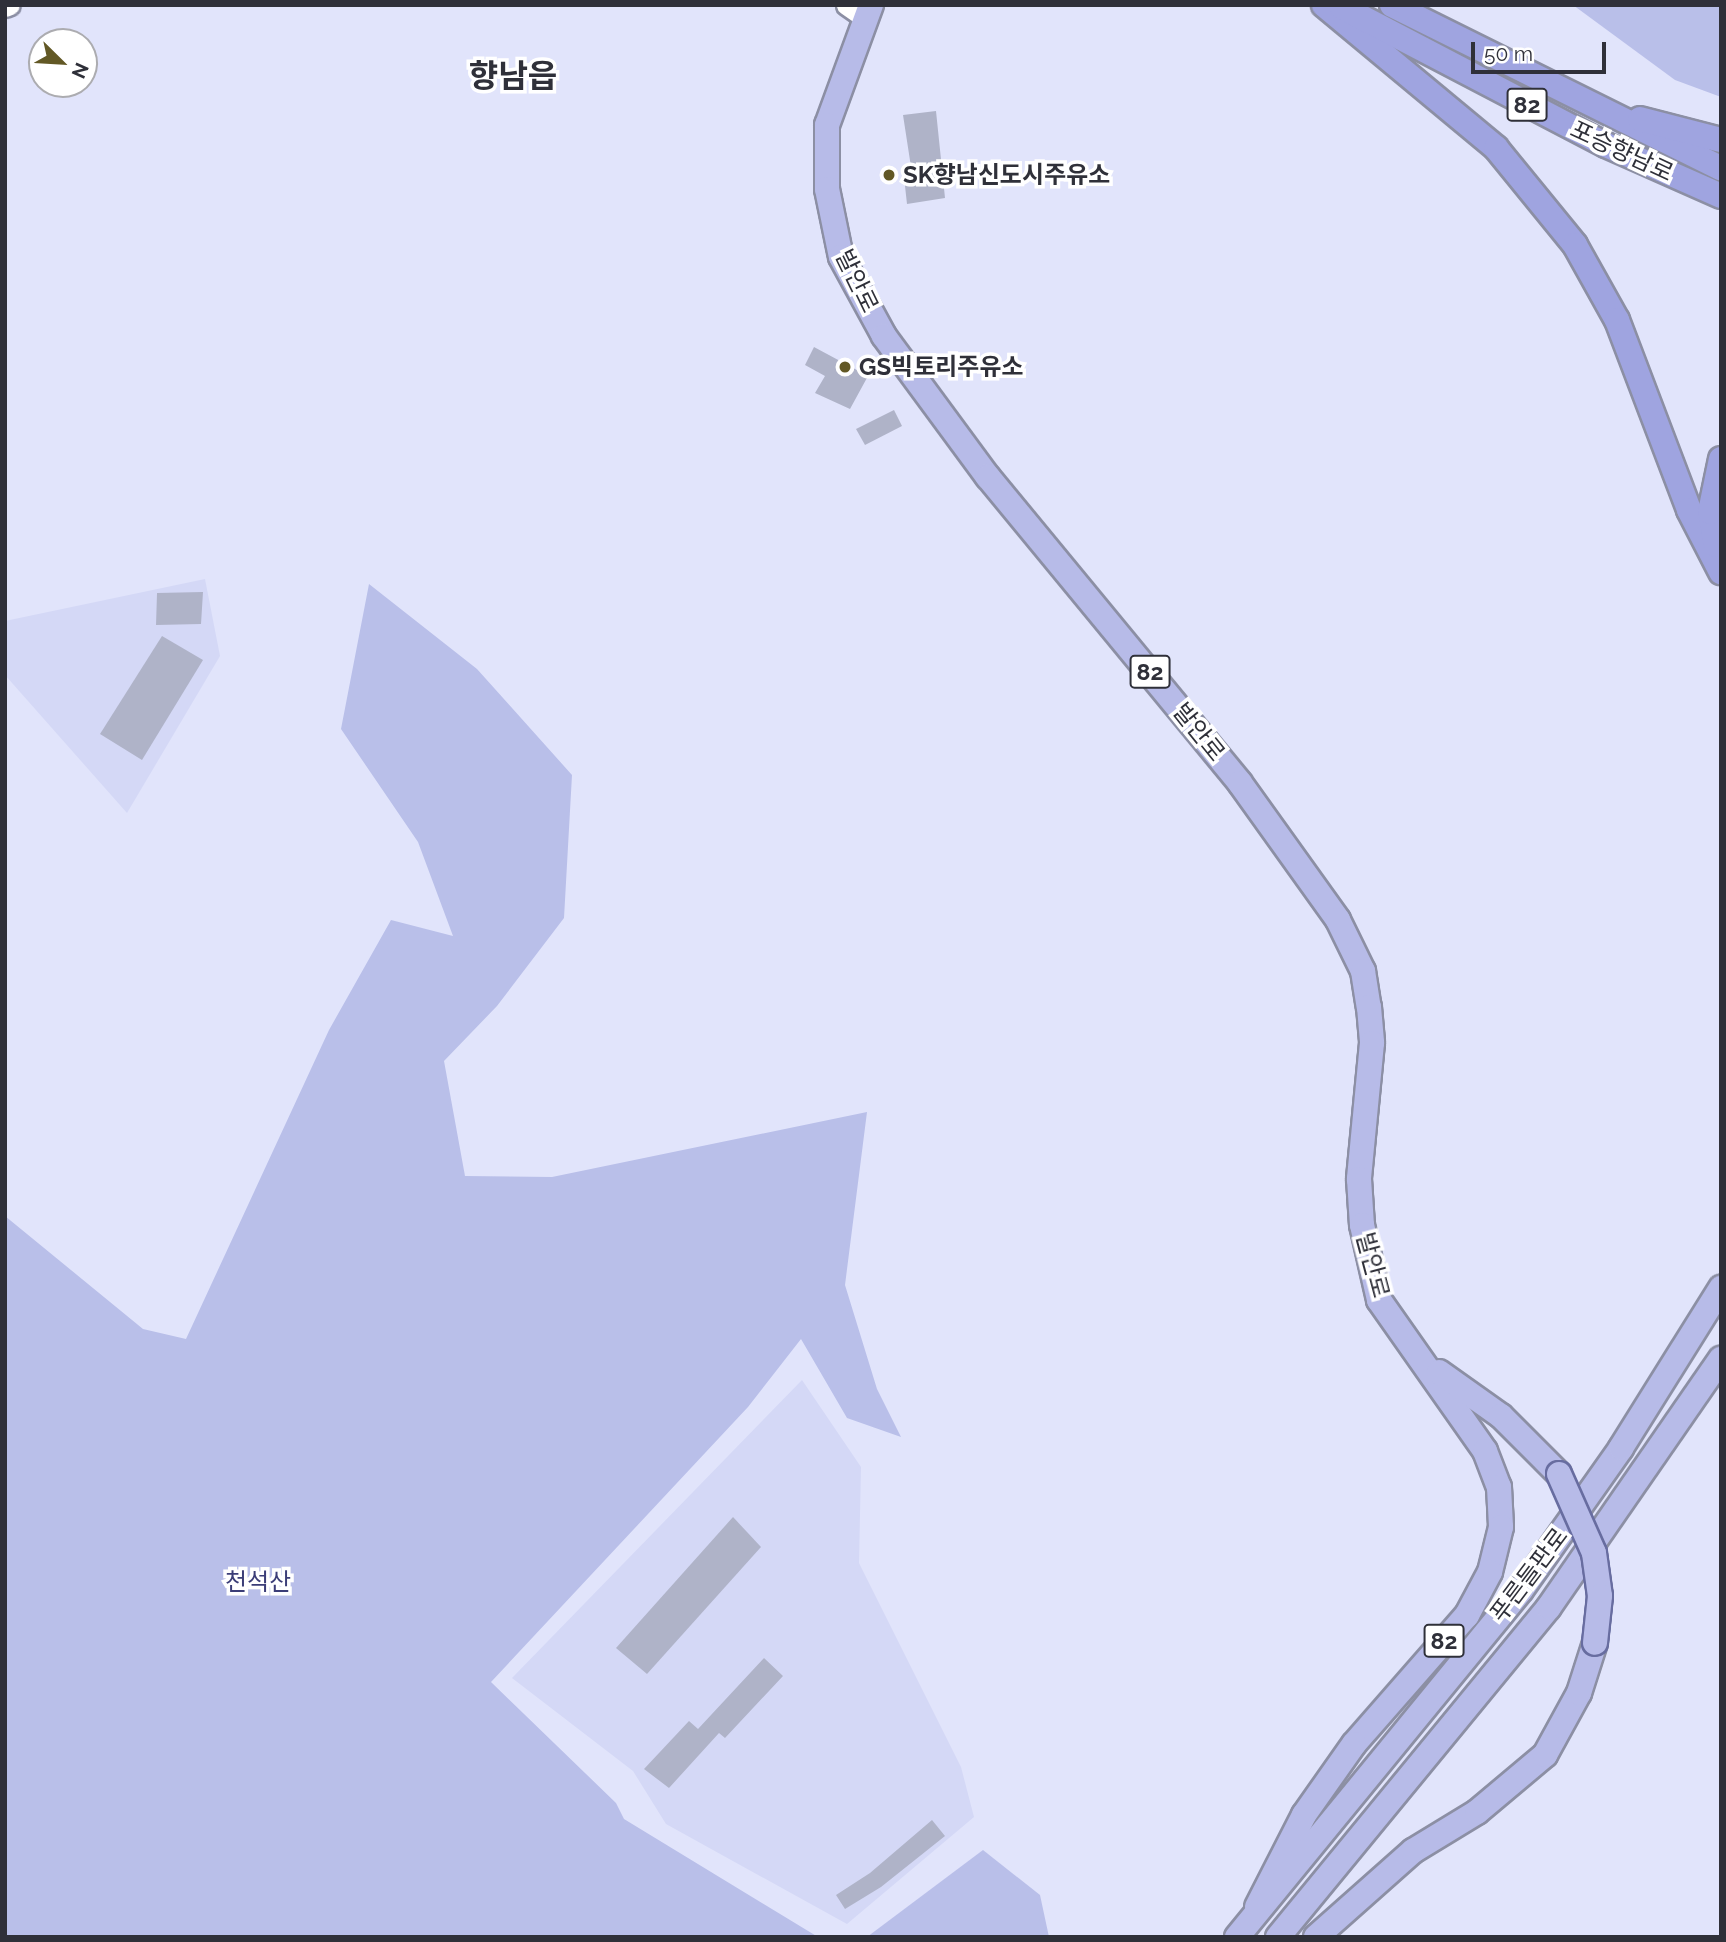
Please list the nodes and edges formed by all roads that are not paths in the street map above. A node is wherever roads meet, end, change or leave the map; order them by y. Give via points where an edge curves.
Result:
1 (10, 5) edge
2 (1324, 5) edge
3 (1338, 5) edge
4 (1392, 5) edge
5 (5, 7) edge
6 (860, 9) edge
7 (1590, 107) junction
8 (1721, 140) edge
9 (1721, 168) edge
10 (1721, 196) edge
11 (1721, 460) edge
12 (1721, 570) edge
13 (1721, 1288) edge
14 (1416, 1354) junction
15 (1721, 1359) edge
16 (1257, 1907) junction
17 (1237, 1937) edge
18 (1278, 1937) edge
19 (1316, 1937) edge

1 - 5 street
2 - 12 highway via 1496,148 1575,245 1617,320 1689,510
3 - 10 highway, 포승향남로 / 82 via 1606,145
4 - 7 highway, 포승향남로 / 82
6 - 14 main road, 발안로 / 82 via 827,125 827,189 841,257 884,336 988,477 1240,783 1338,920 1363,971 1369,1007 1372,1043 1359,1179 1369,1264 1379,1300
7 - 8 highway
7 - 9 highway, 포승향남로 / 82
11 - 12 highway via 1710,512
13 - 16 main road, 푸른들판로 via 1621,1448 1521,1590
14 - 16 main road, 82 via 1485,1451 1499,1487 1501,1527 1490,1572 1467,1615 1354,1744 1304,1815
14 - 19 main road, 82, bridge via 1501,1416 1559,1474 1594,1553 1600,1596 1595,1643 1579,1693 1545,1755 1477,1812 1413,1851
15 - 18 main road, 푸른들판로 via 1549,1607
16 - 17 main road, 82

